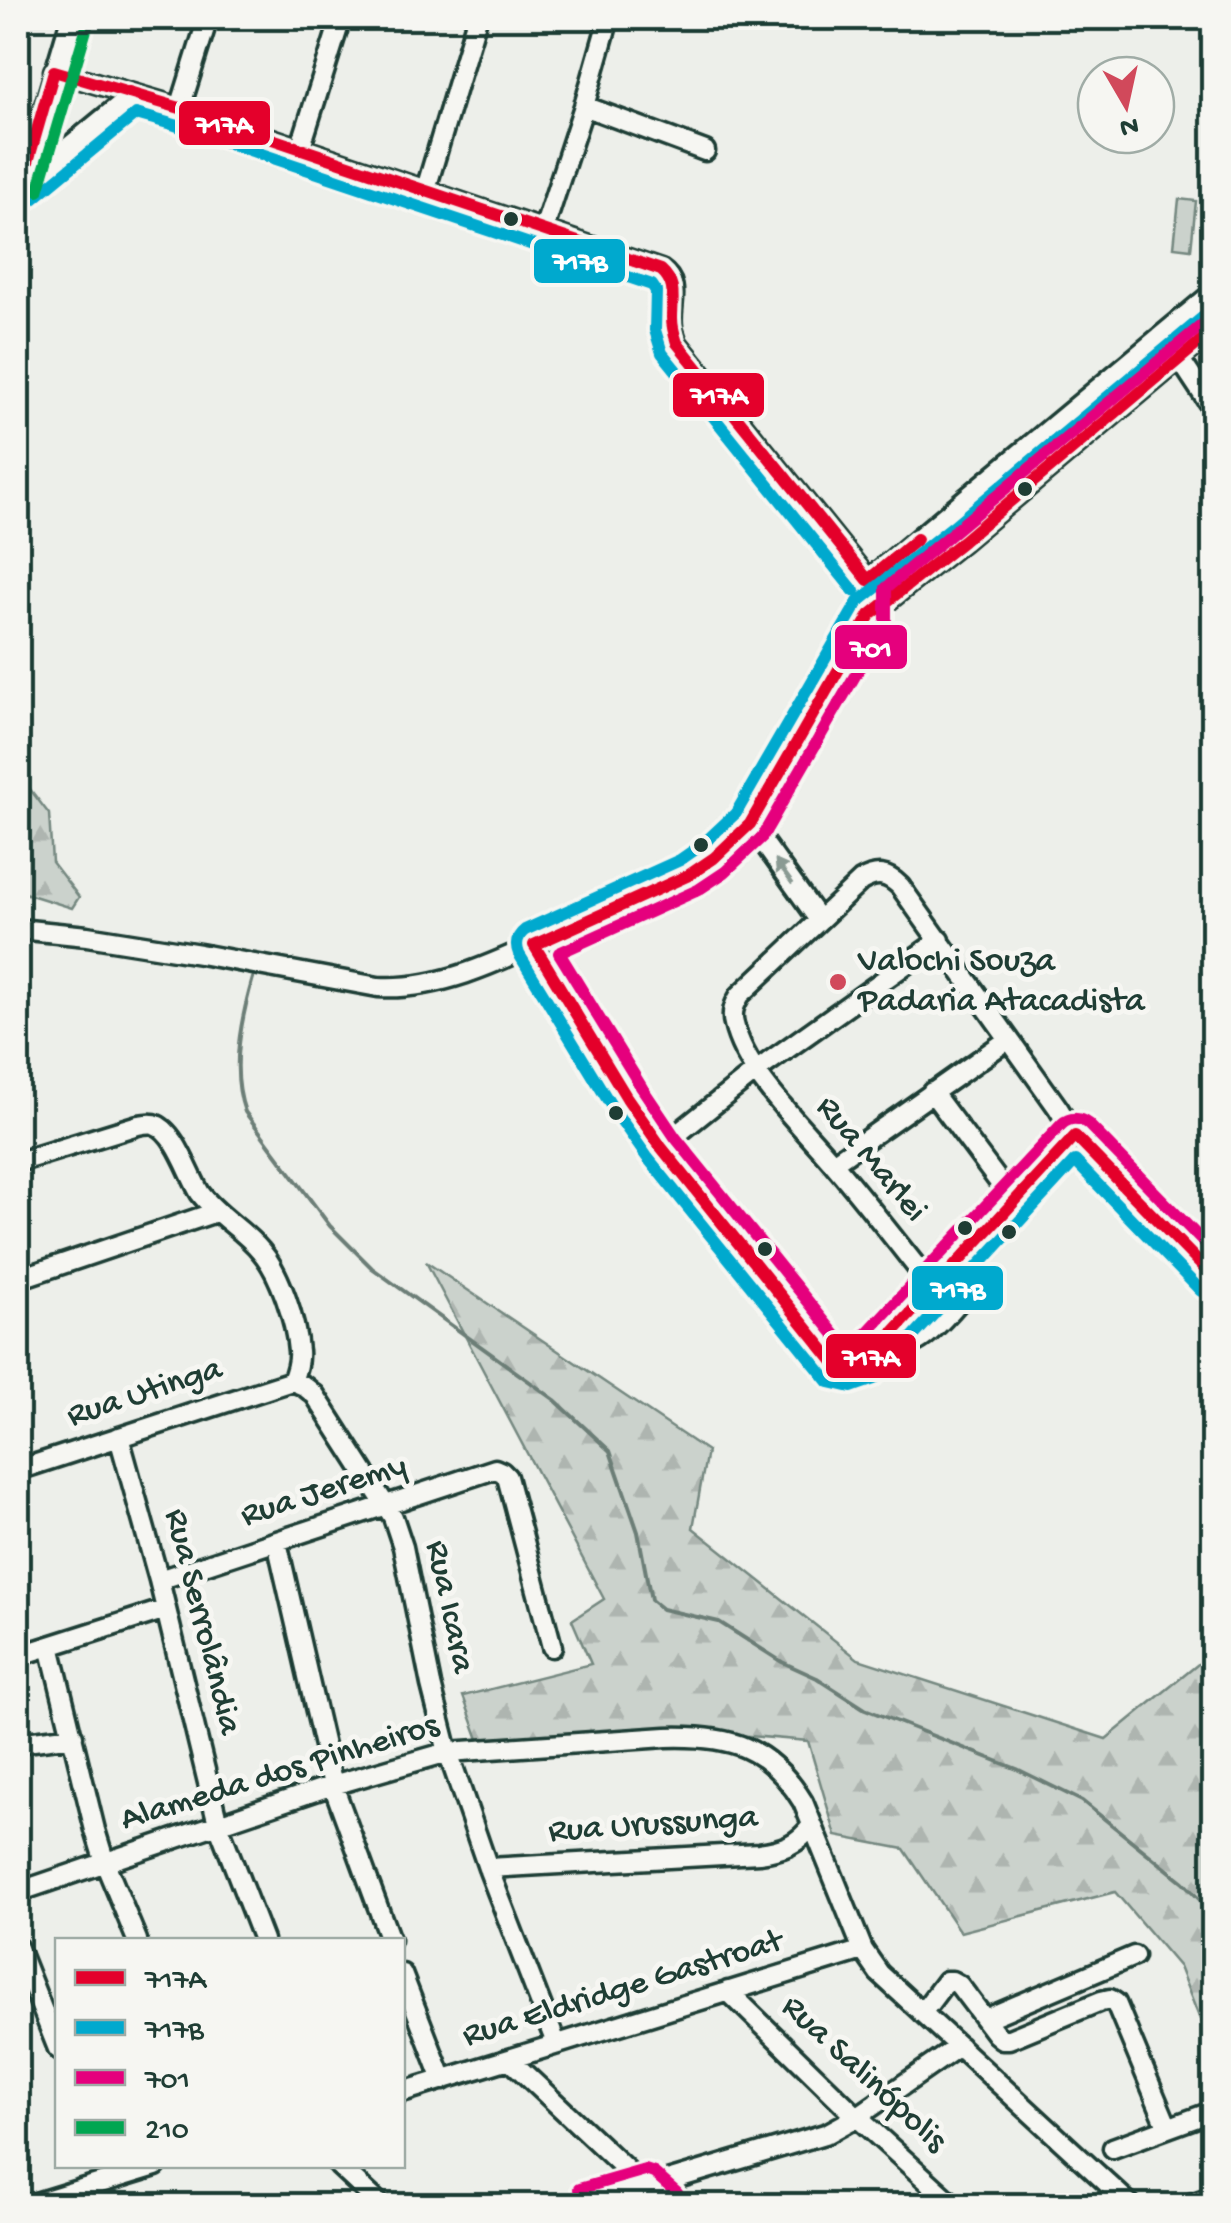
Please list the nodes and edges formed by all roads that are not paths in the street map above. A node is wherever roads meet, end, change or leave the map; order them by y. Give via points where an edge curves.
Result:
1 (71, 18) edge
2 (208, 18) edge
3 (341, 18) edge
4 (477, 18) edge
5 (609, 18) edge
6 (54, 71) junction
7 (132, 95) junction
8 (584, 106) junction
9 (180, 108) junction
10 (300, 150) junction
11 (705, 151) dead end
12 (19, 187) edge
13 (424, 192) junction
14 (543, 232) junction
15 (1214, 292) edge
16 (1214, 330) edge
17 (1178, 358) junction
18 (1214, 411) edge
19 (868, 580) junction
20 (870, 615) junction
21 (750, 824) junction
22 (819, 920) junction
23 (21, 926) edge
24 (940, 940) junction
25 (534, 945) junction
26 (1009, 1039) junction
27 (756, 1072) junction
28 (932, 1092) junction
29 (1075, 1136) junction
30 (661, 1147) junction
31 (18, 1162) edge
32 (834, 1163) junction
33 (1014, 1202) junction
34 (216, 1212) junction
35 (971, 1249) junction
36 (18, 1278) edge
37 (1214, 1279) edge
38 (934, 1289) junction
39 (891, 1335) junction
40 (292, 1380) junction
41 (119, 1437) junction
42 (18, 1470) edge
43 (388, 1506) junction
44 (277, 1542) junction
45 (159, 1580) junction
46 (166, 1609) junction
47 (50, 1646) junction
48 (552, 1647) dead end
49 (18, 1656) edge
50 (73, 1736) junction
51 (18, 1743) edge
52 (448, 1752) junction
53 (333, 1785) junction
54 (218, 1824) junction
55 (812, 1825) junction
56 (105, 1862) junction
57 (488, 1868) junction
58 (18, 1892) edge
59 (136, 1938) edge
60 (262, 1938) edge
61 (389, 1938) edge
62 (18, 1948) edge
63 (862, 1950) junction
64 (1134, 1956) dead end
65 (405, 1982) edge
66 (728, 1992) junction
67 (922, 2013) junction
68 (985, 2019) junction
69 (55, 2041) edge
70 (556, 2043) junction
71 (959, 2046) junction
72 (509, 2059) junction
73 (443, 2080) junction
74 (405, 2091) edge
75 (1214, 2112) edge
76 (857, 2117) junction
77 (1168, 2128) junction
78 (1113, 2148) dead end
79 (139, 2168) edge
80 (341, 2168) edge
81 (106, 2172) edge
82 (644, 2186) junction
83 (79, 2190) junction
84 (1214, 2196) edge
85 (26, 2206) edge
86 (96, 2206) edge
87 (382, 2206) edge
88 (584, 2206) edge
89 (665, 2206) edge
90 (955, 2206) edge
91 (1132, 2206) edge
92 (1184, 2206) edge

1 - 6 street
2 - 9 street
3 - 10 street
4 - 13 street
5 - 8 street
6 - 7 street
6 - 12 street
7 - 9 street
7 - 12 street
8 - 11 street
8 - 14 street
9 - 10 street
10 - 13 street
13 - 14 street
14 - 19 street via 669,275 677,343
15 - 19 street
16 - 17 street
17 - 18 street
17 - 20 street
19 - 20 street
20 - 21 street
22 -> 21 street
21 - 25 street via 689,875
22 - 24 street via 861,881 880,874 900,886
22 - 27 street, Rua Marlei via 735,1004 735,1029
23 - 25 street via 396,988 457,975
24 - 26 street
24 - 27 street
25 - 30 street
26 - 28 street
26 - 29 street
27 - 30 street
27 - 32 street, Rua Marlei
28 - 32 street
28 - 33 street
29 - 33 street
29 - 37 street
30 - 39 street via 838,1367 862,1366
31 - 34 street via 154,1124
32 - 38 street, Rua Marlei
33 - 35 street
34 - 36 street
34 - 40 street via 260,1250 277,1278 296,1334
35 - 38 street
35 - 39 street via 979,1278 937,1325 915,1342
38 - 39 street
40 - 41 street, Rua Utinga
40 - 43 street, Rua Icara via 315,1396
41 - 42 street, Rua Utinga
41 - 45 street, Rua Serrolândia
43 - 44 street, Rua Jeremy
43 - 48 street, Rua Jeremy via 495,1469 507,1477
43 - 52 street, Rua Icara
44 - 45 street, Rua Jeremy
44 - 53 street
45 - 46 street, Rua Serrolândia
46 - 47 street
46 - 54 street, Rua Serrolândia
47 - 49 street
47 - 50 street
50 - 51 street
50 - 56 street
52 - 53 street, Alameda dos Pinheiros
52 - 55 street, Alameda dos Pinheiros via 721,1739 780,1770
52 - 57 street, Rua Icara
53 - 54 street, Alameda dos Pinheiros
53 - 61 street
54 - 56 street, Alameda dos Pinheiros
54 - 60 street, Rua Serrolândia
55 - 57 street, Rua Urussunga via 788,1847 759,1853
55 - 63 street, Alameda dos Pinheiros
56 - 58 street, Alameda dos Pinheiros
56 - 59 street
57 - 70 street, Rua Icara
62 - 69 street
63 - 66 street, Rua Eldridge Gastroat
63 - 67 street, Alameda dos Pinheiros
64 - 68 street
65 - 73 street
66 - 70 street, Rua Eldridge Gastroat
66 - 76 street, Rua Salinópolis
67 - 68 street via 952,1981
67 - 71 street, Alameda dos Pinheiros
68 - 77 street via 1002,2040 1009,2039 1110,1999
70 - 72 street, Rua Eldridge Gastroat
71 - 76 street
71 - 91 street, Alameda dos Pinheiros
72 - 73 street, Rua Eldridge Gastroat
72 - 82 street
73 - 74 street, Rua Eldridge Gastroat
75 - 77 street
76 - 82 street via 809,2140
76 - 90 street, Rua Salinópolis
77 - 78 street
79 - 81 street
80 - 87 street
81 - 83 street
82 - 88 street
82 - 89 street
83 - 85 street
83 - 86 street
84 - 92 street

